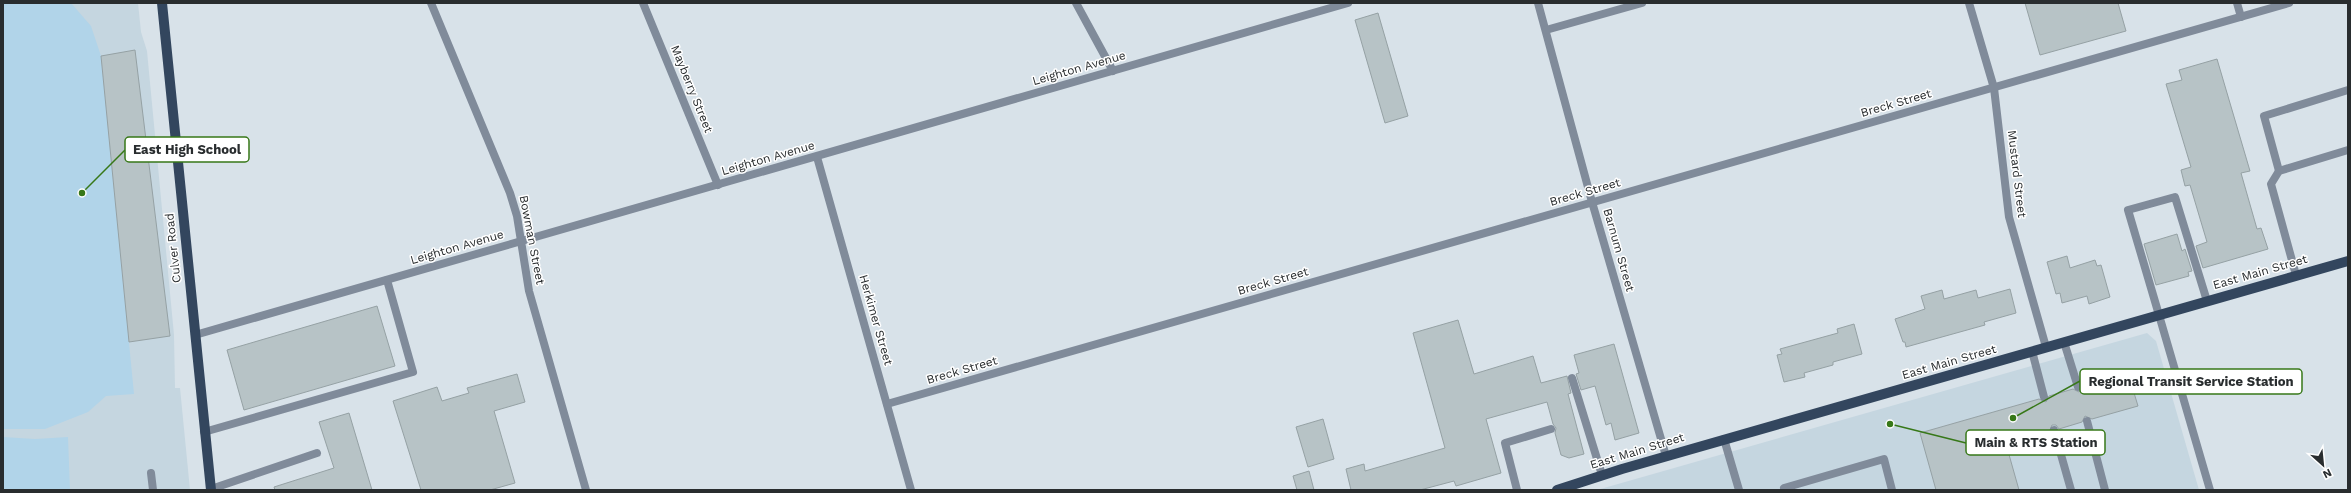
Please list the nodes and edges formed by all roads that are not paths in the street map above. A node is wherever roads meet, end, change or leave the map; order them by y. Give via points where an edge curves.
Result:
1 (162, 3) edge
2 (431, 3) edge
3 (643, 3) edge
4 (1076, 3) edge
5 (1347, 3) edge
6 (1538, 3) edge
7 (1642, 3) edge
8 (1968, 3) edge
9 (2237, 3) edge
10 (2289, 3) edge
11 (2241, 17) junction
12 (1546, 30) junction
13 (1113, 71) junction
14 (1994, 88) junction
15 (2348, 90) edge
16 (2348, 150) edge
17 (817, 157) junction
18 (2279, 171) junction
19 (718, 185) junction
20 (1592, 202) junction
21 (521, 242) junction
22 (2348, 261) edge
23 (2296, 275) junction
24 (387, 280) junction
25 (2207, 301) junction
26 (2159, 315) junction
27 (195, 335) junction
28 (2064, 342) junction
29 (2046, 347) junction
30 (2032, 351) junction
31 (1572, 378) dead end
32 (2078, 387) dead end
33 (2044, 397) dead end
34 (887, 404) junction
35 (2087, 421) dead end
36 (1551, 429) dead end
37 (2054, 430) dead end
38 (204, 432) junction
39 (1724, 439) junction
40 (317, 453) dead end
41 (1666, 456) junction
42 (151, 473) dead end
43 (1602, 475) junction
44 (153, 490) edge
45 (211, 490) edge
46 (586, 490) edge
47 (911, 490) edge
48 (1517, 490) edge
49 (1557, 490) edge
50 (1739, 490) edge
51 (1785, 490) edge
52 (1892, 490) edge
53 (2071, 490) edge
54 (2105, 490) edge
55 (2210, 490) edge

1 - 27 main road, Culver Road
2 - 21 street, Bowman Street via 510,193
3 - 19 street, Mayberry Street
4 - 13 street
5 - 13 street, Leighton Avenue
6 - 12 street, Barnum Street
7 - 12 street
8 - 14 street, Mustard Street
9 - 11 street
10 - 11 street, Breck Street
11 - 14 street, Breck Street
12 - 20 street, Barnum Street
13 - 17 street, Leighton Avenue
14 - 20 street, Breck Street
14 - 29 street, Mustard Street via 2009,217
15 - 18 street via 2264,116
16 - 18 street
17 - 19 street, Leighton Avenue
17 - 34 street, Herkimer Street
18 - 23 street via 2271,184
19 - 21 street, Leighton Avenue
20 - 34 street, Breck Street
20 - 41 street, Barnum Street
21 - 24 street, Leighton Avenue
21 - 46 street, Bowman Street via 529,291
22 - 23 main road, East Main Street
23 - 25 main road, East Main Street
24 - 27 street, Leighton Avenue
24 - 38 street via 413,372
25 - 26 main road, East Main Street
25 - 26 street via 2176,197 2128,210
26 - 28 main road, East Main Street
26 - 55 street
27 - 38 main road, Culver Road
28 - 29 main road, East Main Street
28 - 32 street
29 - 30 main road, East Main Street
30 - 33 street
30 - 39 main road, East Main Street
31 - 43 street
34 - 47 street, Herkimer Street
35 - 54 street
36 - 48 street via 1505,443
37 - 53 street
38 - 45 main road, Culver Road
39 - 41 main road, East Main Street
39 - 50 street
40 - 45 street
41 - 43 main road, East Main Street
42 - 44 street
43 - 49 main road, East Main Street
51 - 52 street via 1784,488 1884,459

